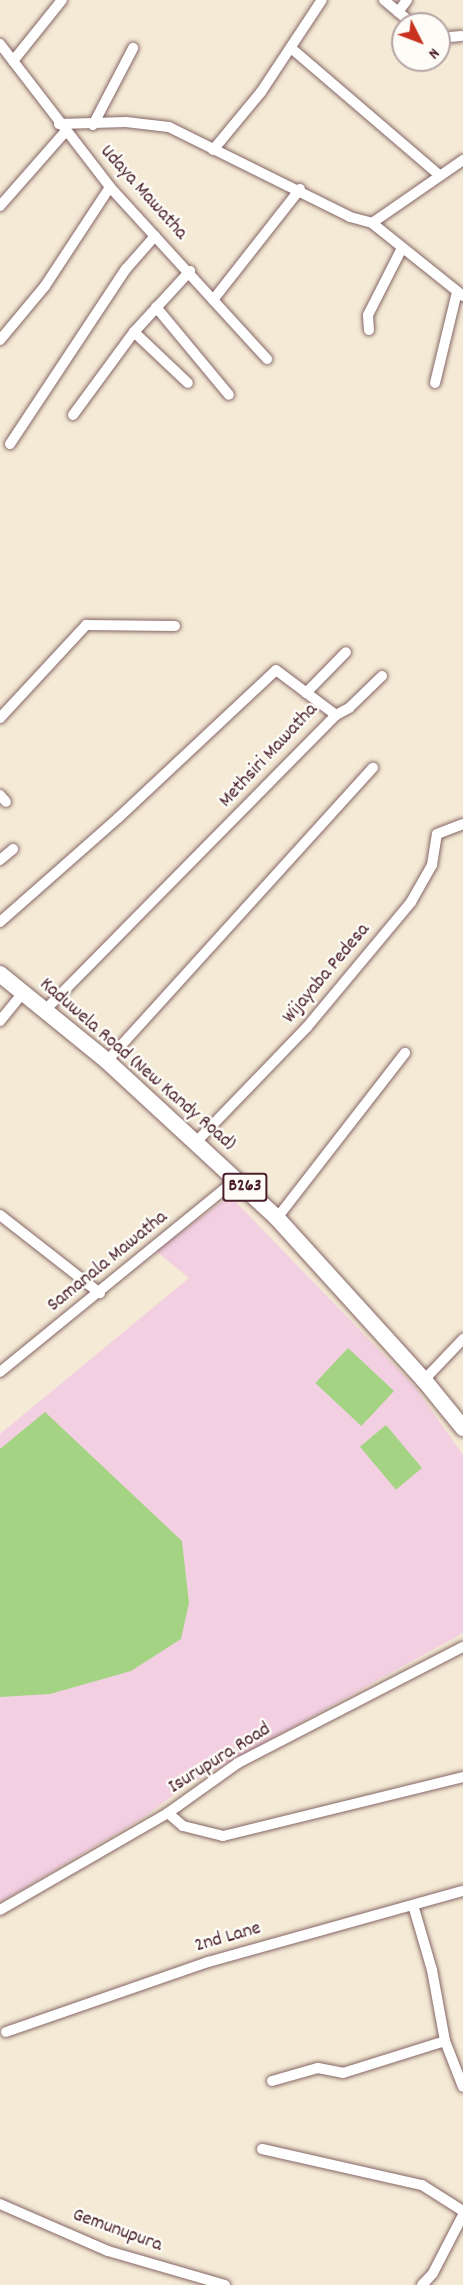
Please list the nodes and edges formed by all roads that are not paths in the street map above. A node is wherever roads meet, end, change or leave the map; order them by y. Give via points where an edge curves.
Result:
1 (62, 0) edge
2 (320, 0) edge
3 (384, 0) edge
4 (407, 0) edge
5 (398, 12) joint
6 (461, 36) dead end
7 (451, 37) edge
8 (0, 44) edge
9 (133, 48) dead end
10 (291, 48) junction
11 (13, 61) junction
12 (93, 125) junction
13 (63, 127) junction
14 (213, 150) junction
15 (463, 160) edge
16 (438, 174) junction
17 (110, 187) junction
18 (300, 189) junction
19 (0, 206) edge
20 (372, 223) junction
21 (155, 236) junction
22 (402, 248) junction
23 (190, 272) junction
24 (460, 294) edge
25 (213, 300) junction
26 (156, 306) junction
27 (369, 330) dead end
28 (134, 332) junction
29 (0, 340) edge
30 (267, 360) dead end
31 (188, 383) dead end
32 (435, 383) dead end
33 (229, 395) dead end
34 (74, 415) dead end
35 (10, 444) dead end
36 (175, 626) dead end
37 (346, 652) dead end
38 (382, 676) dead end
39 (306, 693) junction
40 (336, 715) junction
41 (0, 718) edge
42 (373, 768) dead end
43 (463, 824) edge
44 (13, 849) dead end
45 (0, 860) edge
46 (0, 922) edge
47 (0, 974) edge
48 (22, 994) junction
49 (44, 1011) junction
50 (0, 1021) edge
51 (405, 1053) dead end
52 (107, 1061) junction
53 (197, 1141) junction
54 (237, 1179) junction
55 (0, 1215) edge
56 (277, 1218) junction
57 (100, 1293) junction
58 (463, 1339) edge
59 (0, 1371) edge
60 (424, 1380) junction
61 (463, 1428) edge
62 (463, 1647) edge
63 (463, 1777) edge
64 (168, 1813) junction
65 (463, 1891) edge
66 (412, 1905) junction
67 (0, 1910) edge
68 (6, 2032) dead end
69 (445, 2041) junction
70 (272, 2082) dead end
71 (463, 2087) edge
72 (261, 2149) dead end
73 (0, 2204) edge
74 (463, 2213) edge
75 (225, 2285) edge
76 (422, 2285) edge

1 - 11 street
2 - 10 street
3 - 5 street
4 - 5 street
6 - 7 street
8 - 11 street, Udaya Mawatha
9 - 12 street
10 - 14 street
10 - 16 street
11 - 13 street, Udaya Mawatha
12 - 13 street
12 - 14 street via 126,122 169,127
13 - 17 street, Udaya Mawatha
13 - 19 street
14 - 18 street
15 - 16 street
16 - 20 street
17 - 21 street, Udaya Mawatha
17 - 29 street via 45,286
18 - 20 street via 350,217
18 - 25 street
20 - 22 street
21 - 23 street, Udaya Mawatha
21 - 35 street via 126,269
22 - 24 street
22 - 27 street via 368,315
23 - 25 street, Udaya Mawatha
23 - 26 street
24 - 32 street
25 - 30 street, Udaya Mawatha
26 - 28 street
26 - 33 street
28 - 31 street
28 - 34 street
36 - 41 street via 86,625
37 - 39 street
38 - 40 street via 349,708
39 - 40 street, Methsiri Mawatha
39 - 46 street, Methsiri Mawatha via 276,670
40 - 49 street, Methsiri Mawatha
42 - 52 street
43 - 53 street, Wijayaba Pedesa via 437,834 432,865 411,903 307,1027
44 - 45 street
47 - 48 main road, Kaduwela Road (New Kandy Road) / B263
48 - 49 main road, Kaduwela Road (New Kandy Road) / B263
48 - 50 street
49 - 52 main road, Kaduwela Road (New Kandy Road) / B263
51 - 56 street
52 - 53 main road, Kaduwela Road (New Kandy Road) / B263
53 - 54 main road, Kaduwela Road (New Kandy Road) / B263
54 - 56 main road, Kaduwela Road (New Kandy Road) / B263
54 - 57 street, Samanala Mawatha
55 - 57 street
56 - 60 main road, Kaduwela Road (New Kandy Road) / B263
57 - 59 street, Samanala Mawatha
58 - 60 street
60 - 61 main road, Kaduwela Road (New Kandy Road) / B263
62 - 64 street, Isurupura Road via 238,1763
63 - 64 street via 223,1836 183,1826
64 - 67 street, Isurupura Road
65 - 66 street, 2nd Lane
66 - 68 street, 2nd Lane via 208,1962
66 - 69 street via 432,1970
69 - 70 street via 343,2073 318,2068
69 - 71 street
72 - 74 street via 422,2185
73 - 75 street, Gemunupura via 108,2251
74 - 76 street via 433,2273

